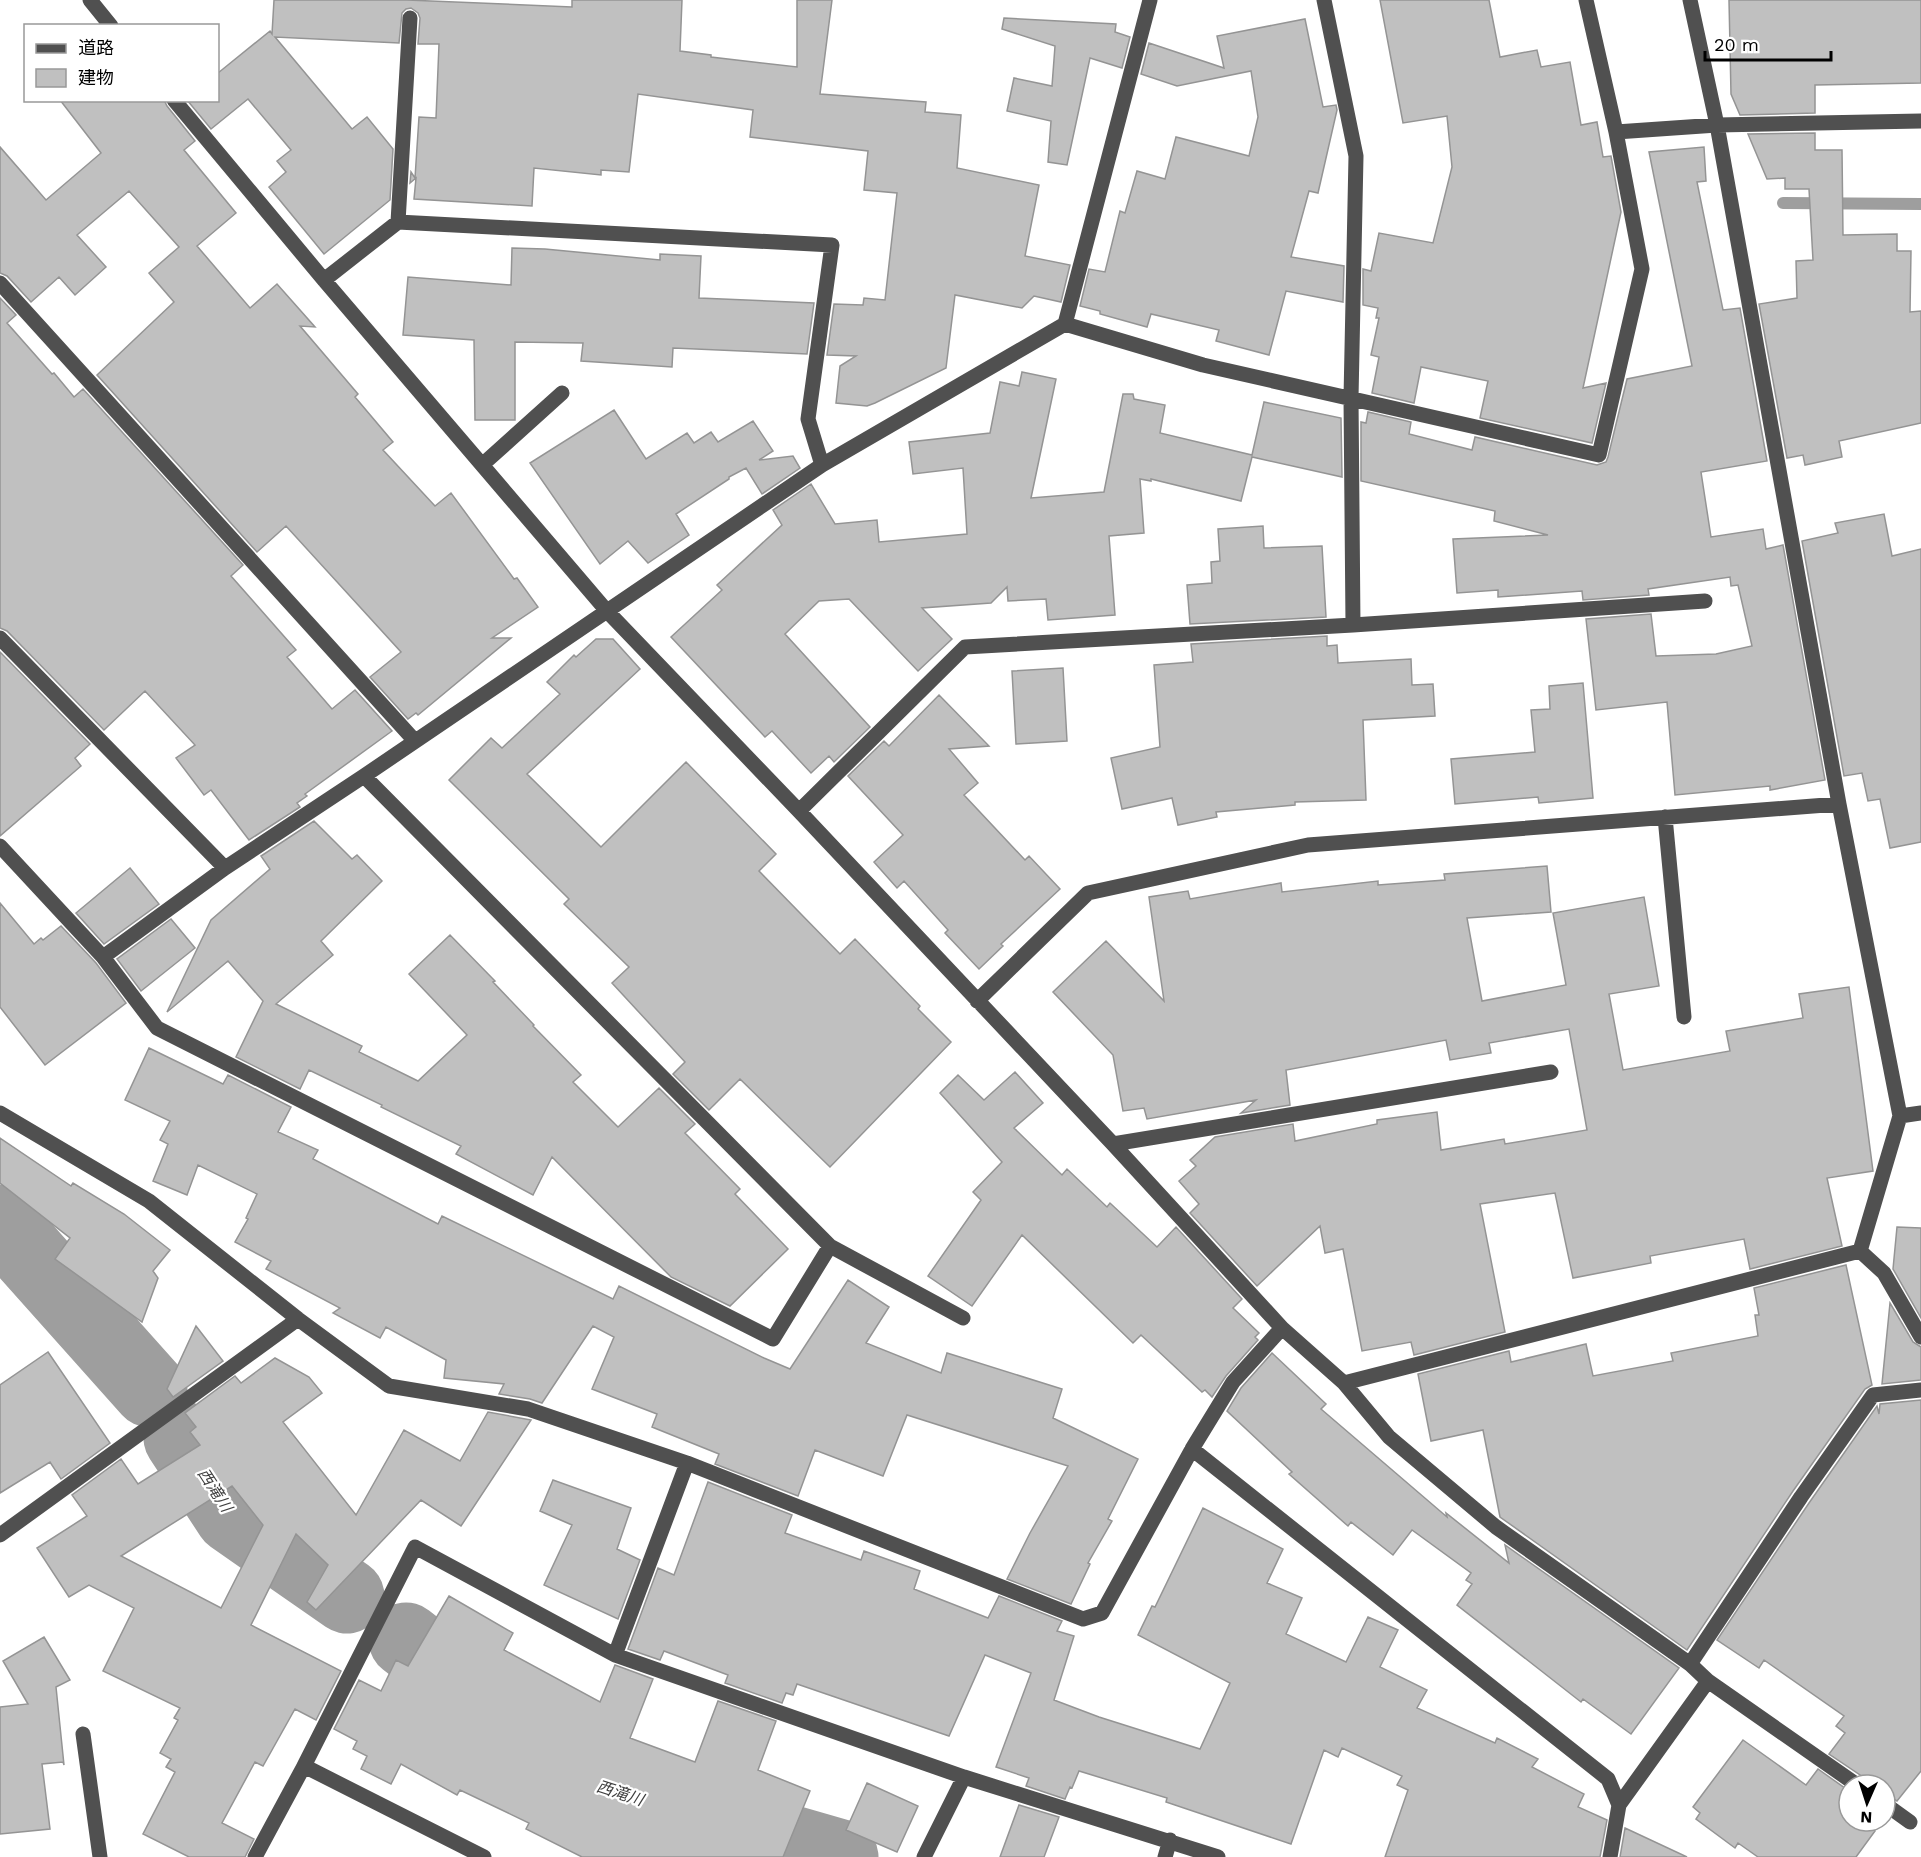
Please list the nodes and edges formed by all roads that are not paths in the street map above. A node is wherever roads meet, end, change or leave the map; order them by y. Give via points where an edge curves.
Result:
1 (90, 0) edge
2 (1150, 0) edge
3 (1324, 0) edge
4 (1586, 0) edge
5 (1690, 0) edge
6 (410, 18) dead end
7 (109, 24) edge
8 (176, 102) edge
9 (1921, 121) edge
10 (1717, 125) junction
11 (1616, 132) junction
12 (398, 222) junction
13 (324, 280) junction
14 (0, 283) edge
15 (1065, 324) junction
16 (562, 393) dead end
17 (1351, 398) junction
18 (482, 465) junction
19 (822, 465) junction
20 (1705, 601) dead end
21 (606, 610) junction
22 (1353, 625) junction
23 (0, 638) edge
24 (415, 741) junction
25 (364, 776) junction
26 (1839, 804) junction
27 (799, 811) junction
28 (1665, 817) junction
29 (0, 846) edge
30 (225, 868) junction
31 (103, 957) junction
32 (977, 1001) junction
33 (1684, 1017) dead end
34 (1551, 1072) dead end
35 (0, 1113) edge
36 (1921, 1113) edge
37 (1900, 1116) junction
38 (1113, 1144) junction
39 (830, 1246) junction
40 (1860, 1251) junction
41 (298, 1318) junction
42 (963, 1318) dead end
43 (1282, 1328) junction
44 (1921, 1337) edge
45 (1344, 1383) junction
46 (1921, 1390) edge
47 (1192, 1449) junction
48 (687, 1463) junction
49 (0, 1535) edge
50 (615, 1655) junction
51 (1690, 1664) junction
52 (1708, 1681) junction
53 (83, 1734) dead end
54 (304, 1766) junction
55 (1840, 1773) edge
56 (964, 1776) junction
57 (1619, 1804) junction
58 (1897, 1813) edge
59 (1910, 1822) dead end
60 (1170, 1840) junction
61 (100, 1857) edge
62 (255, 1857) edge
63 (484, 1857) edge
64 (924, 1857) edge
65 (1165, 1857) edge
66 (1218, 1857) edge
67 (1610, 1857) edge

1 - 7 street
2 - 15 street
3 - 17 street via 1356,156
4 - 11 street
5 - 10 street
6 - 12 street
8 - 13 street
9 - 10 street
10 - 11 street
10 - 26 street
11 - 17 street via 1642,269 1599,454
12 - 13 street
12 - 19 street via 832,245 808,419
13 - 18 street
14 - 24 street
15 - 17 street via 1203,364
15 - 19 street
16 - 18 street
17 - 22 street
18 - 21 street
19 - 21 street
20 - 22 street
21 - 24 street
21 - 27 street
22 - 27 street via 965,647
23 - 30 street
24 - 25 street
25 - 30 street
25 - 39 street
26 - 28 street
26 - 37 street
27 - 32 street
28 - 32 street via 1308,845 1088,893
28 - 33 street
29 - 31 street
30 - 31 street
31 - 39 street via 157,1028 773,1338
32 - 38 street
34 - 38 street
35 - 41 street via 149,1201
36 - 37 street
37 - 40 street
38 - 43 street
39 - 42 street
40 - 44 street via 1884,1273
40 - 45 street
41 - 48 street via 389,1386 528,1409
41 - 49 street
43 - 45 street
43 - 47 street via 1233,1382
45 - 51 street via 1389,1437 1496,1527
46 - 51 street via 1873,1395
47 - 48 street via 1102,1613 1083,1619
47 - 57 street via 1608,1779
48 - 50 street
50 - 54 street via 416,1547
50 - 56 street
51 - 52 street
52 - 55 street
52 - 57 street
53 - 61 street
54 - 62 street
54 - 63 street
56 - 60 street
56 - 64 street
57 - 67 street
58 - 59 street
60 - 65 street
60 - 66 street

